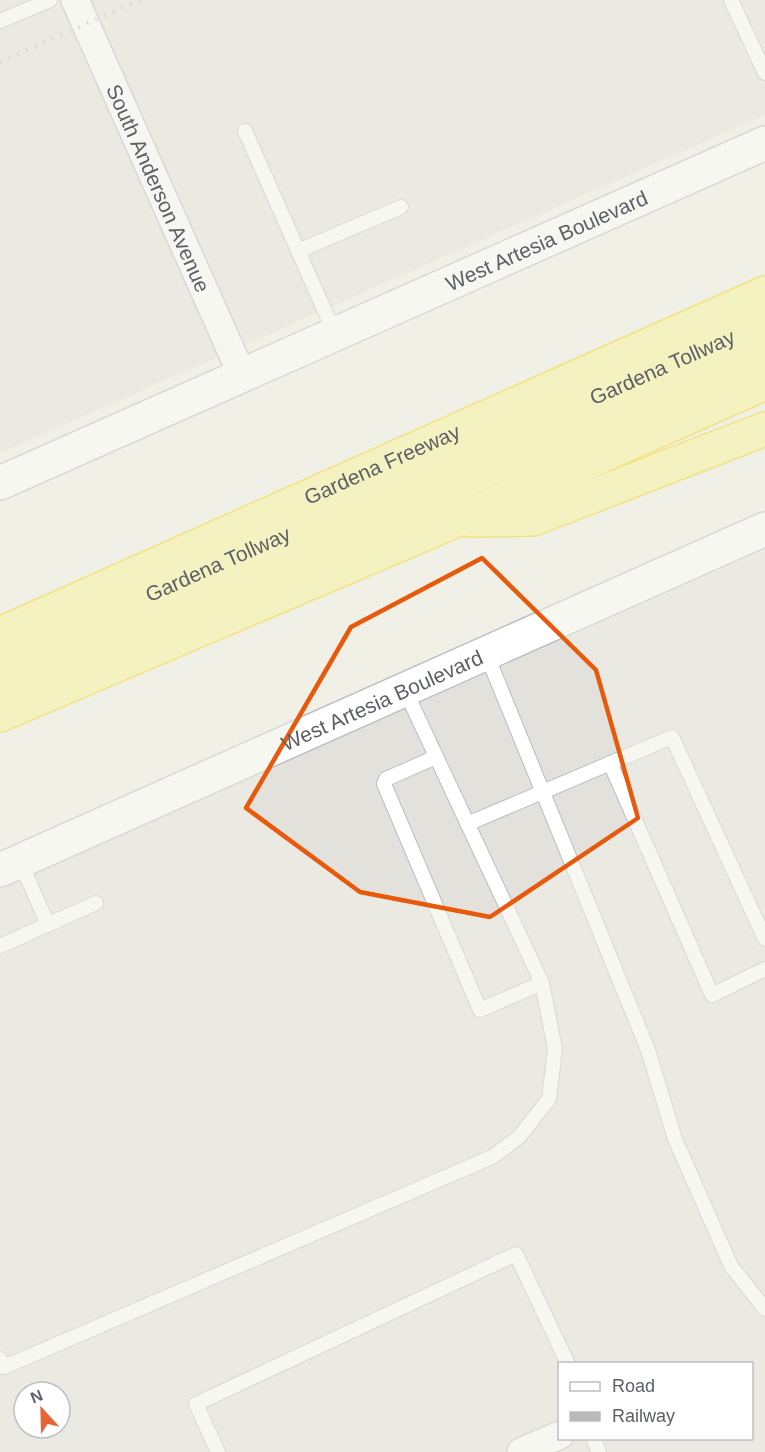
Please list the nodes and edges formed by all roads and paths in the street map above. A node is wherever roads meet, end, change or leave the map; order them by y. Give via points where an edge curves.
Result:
1 (50, 0) edge
2 (75, 0) edge
3 (731, 0) edge
4 (0, 21) edge
5 (765, 73) edge
6 (245, 131) dead end
7 (765, 143) edge
8 (401, 207) dead end
9 (298, 251) junction
10 (765, 271) edge
11 (765, 292) edge
12 (765, 321) edge
13 (335, 334) junction
14 (765, 348) edge
15 (242, 375) junction
16 (765, 383) edge
17 (516, 404) junction
18 (765, 429) edge
19 (0, 483) edge
20 (457, 520) junction
21 (765, 529) edge
22 (163, 561) junction
23 (0, 615) edge
24 (0, 634) edge
25 (176, 639) junction
26 (486, 653) junction
27 (0, 660) edge
28 (0, 685) edge
29 (405, 690) junction
30 (0, 715) edge
31 (0, 735) edge
32 (436, 757) junction
33 (610, 763) junction
34 (543, 791) junction
35 (467, 824) junction
36 (10, 865) edge
37 (96, 903) dead end
38 (48, 925) junction
39 (765, 939) edge
40 (0, 946) edge
41 (765, 969) edge
42 (542, 983) junction
43 (765, 1309) edge
44 (0, 1359) edge
45 (567, 1362) edge
46 (558, 1436) edge
47 (218, 1452) edge
48 (521, 1452) edge

1 - 4 lane
2 - 15 street, South Anderson Avenue
3 - 5 lane
6 - 9 lane
7 - 13 main road, West Artesia Boulevard
8 - 9 lane
9 - 13 lane
10 - 17 highway
11 - 17 highway, Gardena Freeway
12 - 27 highway, Gardena Tollway
13 - 15 main road, West Artesia Boulevard
14 - 28 highway, Gardena Tollway
15 - 19 main road, West Artesia Boulevard
16 - 20 highway
17 - 22 highway, Gardena Freeway
18 - 20 highway via 533,519
20 - 25 highway
21 - 26 main road, West Artesia Boulevard
22 - 23 highway
22 - 24 highway, Gardena Freeway
25 - 30 highway
25 - 31 highway
26 - 29 main road, West Artesia Boulevard
26 - 34 lane
29 - 32 lane
29 - 36 main road, West Artesia Boulevard
32 - 35 lane
32 - 42 lane via 386,779 384,784 480,1010
33 - 34 lane
33 - 39 lane via 672,737
33 - 41 lane via 712,995
34 - 35 lane
34 - 43 lane via 648,1050 675,1139 731,1266
35 - 42 lane
36 - 38 lane
37 - 38 lane
38 - 40 lane
42 - 44 lane via 555,1049 549,1100 519,1137 492,1157 4,1367
45 - 47 lane via 516,1254 196,1404
46 - 48 street

